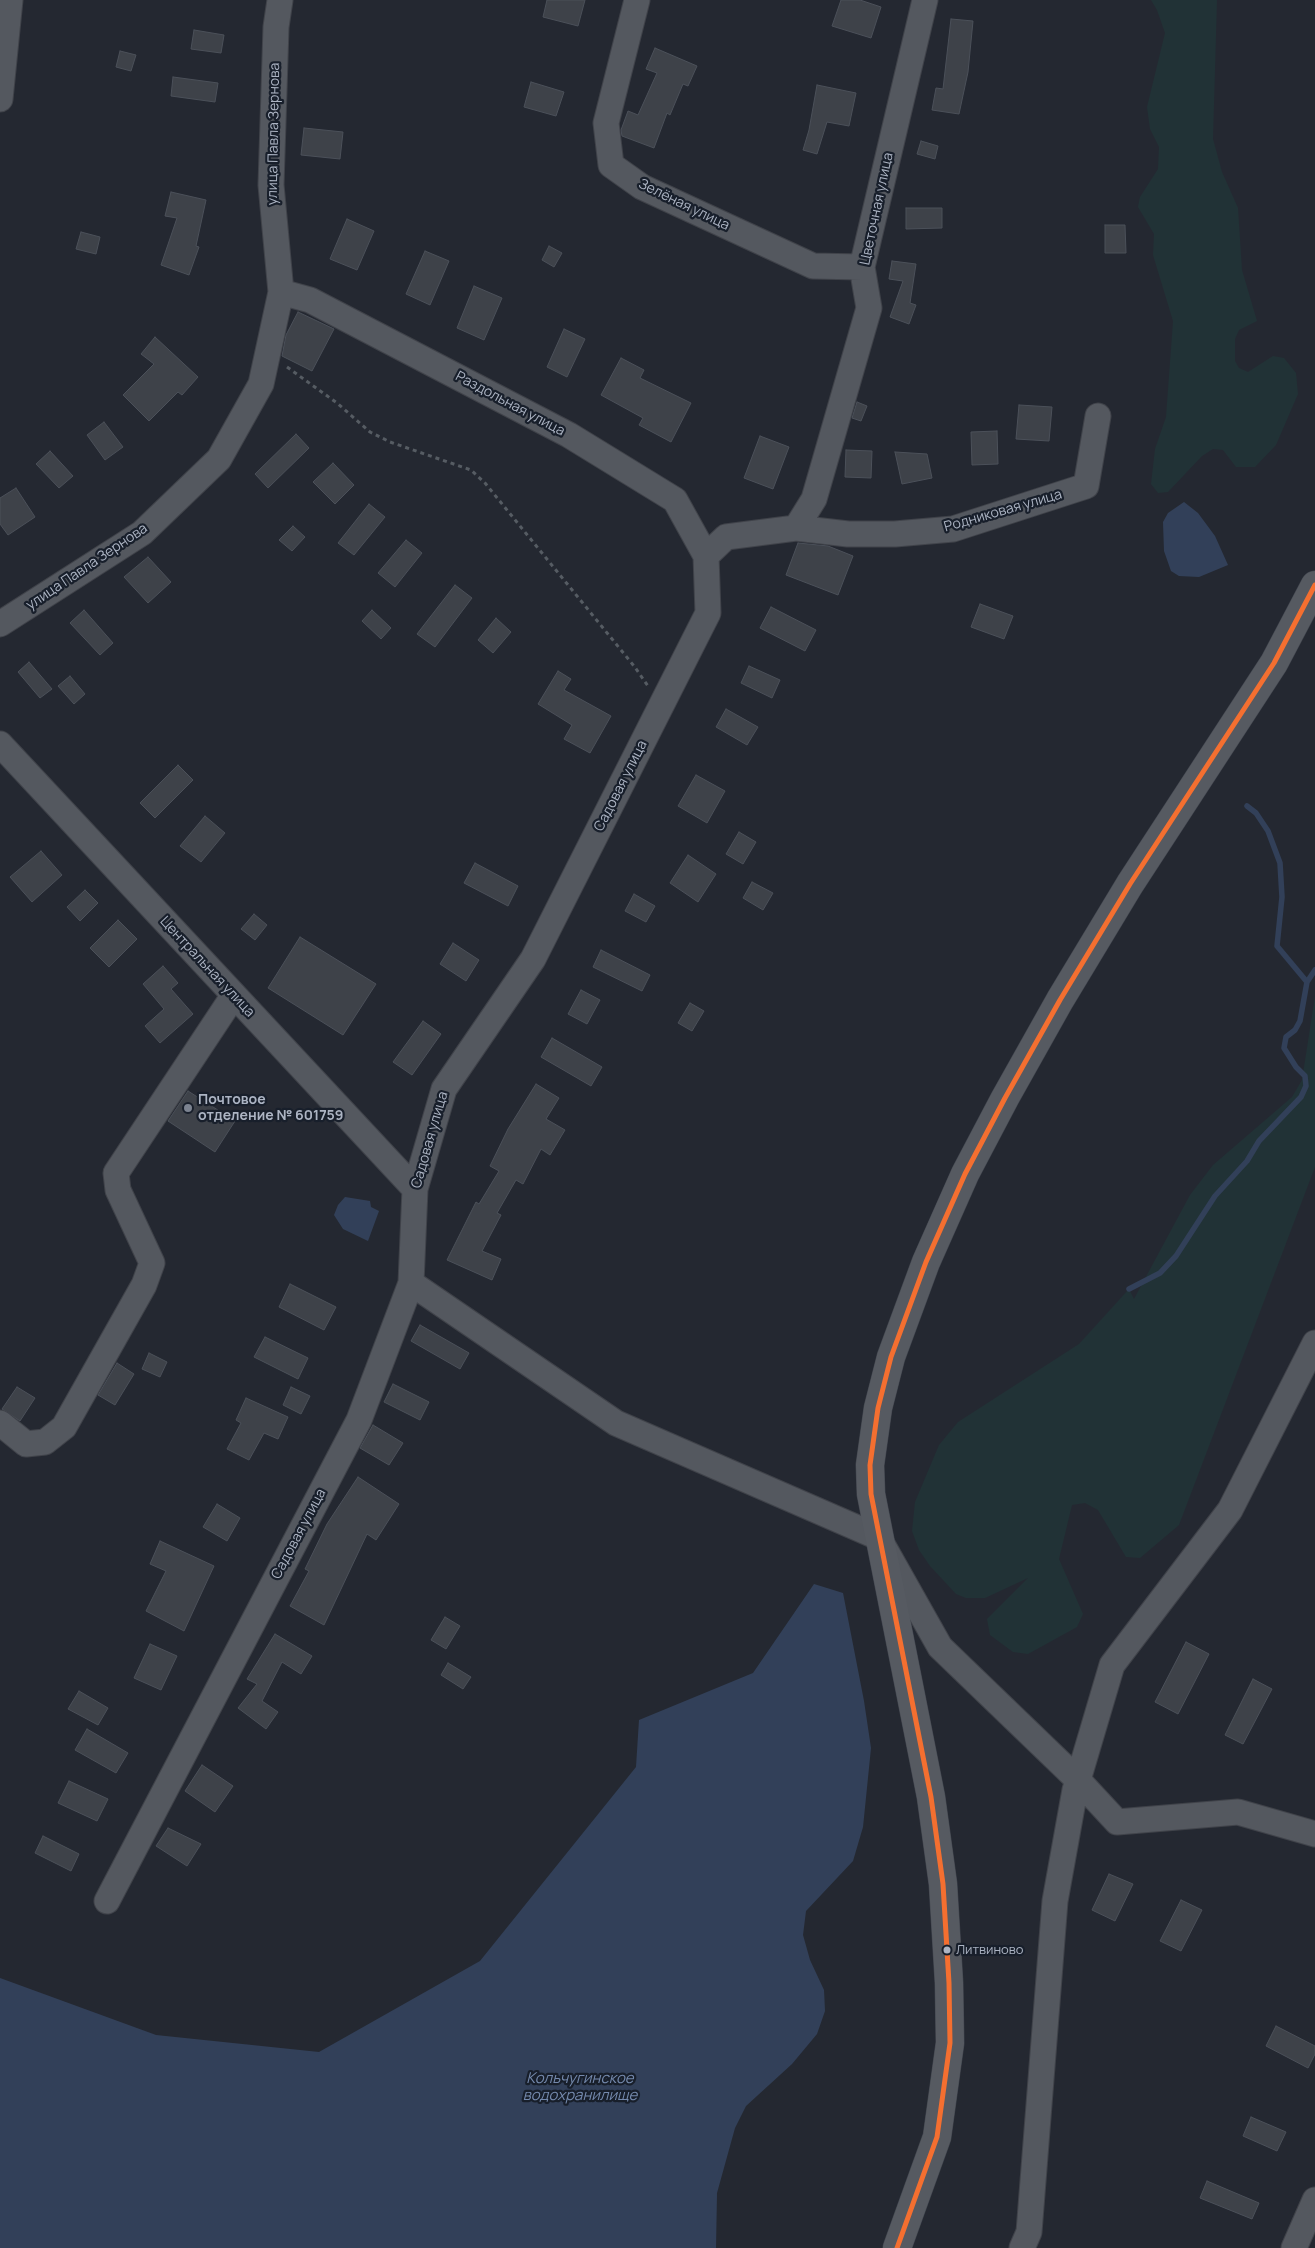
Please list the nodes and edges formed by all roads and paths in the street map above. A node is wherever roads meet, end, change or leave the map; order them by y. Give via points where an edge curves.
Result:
1 (10, 0) edge
2 (280, 0) edge
3 (637, 0) edge
4 (925, 0) edge
5 (0, 100) edge
6 (862, 267) junction
7 (281, 292) junction
8 (268, 349) junction
9 (1098, 416) dead end
10 (796, 528) junction
11 (706, 556) junction
12 (1315, 586) edge
13 (0, 624) edge
14 (662, 706) junction
15 (0, 744) edge
16 (234, 995) junction
17 (415, 1189) junction
18 (411, 1283) junction
19 (1315, 1343) edge
20 (0, 1423) edge
21 (878, 1537) junction
22 (1078, 1780) junction
23 (1315, 1834) edge
24 (107, 1901) dead end
25 (1315, 2200) edge
26 (896, 2248) edge
27 (1022, 2248) edge
28 (1294, 2248) edge

1 - 5 street
2 - 7 street, улица Павла Зернова via 276,27 271,185
3 - 6 street, Зелёная улица via 606,123 611,165 642,187 813,266
4 - 6 street, Цветочная улица
6 - 10 street, Цветочная улица via 869,308 814,499
7 - 8 street, улица Павла Зернова
7 - 11 street, Раздольная улица via 310,300 569,435 675,500
8 - 13 street, улица Павла Зернова via 260,384 219,459 142,533
8 - 14 path via 295,375 337,403 370,432 471,470 485,482 634,666
9 - 10 street, Родниковая улица via 1086,486 953,529 848,534
10 - 11 street, Родниковая улица via 726,537
11 - 14 street, Садовая улица via 708,613
12 - 21 main road via 1274,663 1130,884 1060,1000 966,1174 906,1314 878,1408 870,1464
14 - 17 street, Садовая улица via 533,959 444,1089
15 - 16 street, Центральная улица
16 - 17 street, Центральная улица
16 - 20 street via 116,1173 118,1190 152,1263 144,1285 64,1427 45,1442 26,1444
17 - 18 street, Садовая улица
18 - 21 street via 616,1423
18 - 24 street, Садовая улица via 359,1420
19 - 22 street via 1230,1510 1112,1665
21 - 22 street via 940,1647
21 - 26 main road via 931,1797 943,1884 949,1983 950,2044 937,2137
22 - 23 street via 1117,1822 1238,1812
22 - 27 street via 1055,1901 1029,2232
25 - 28 street

